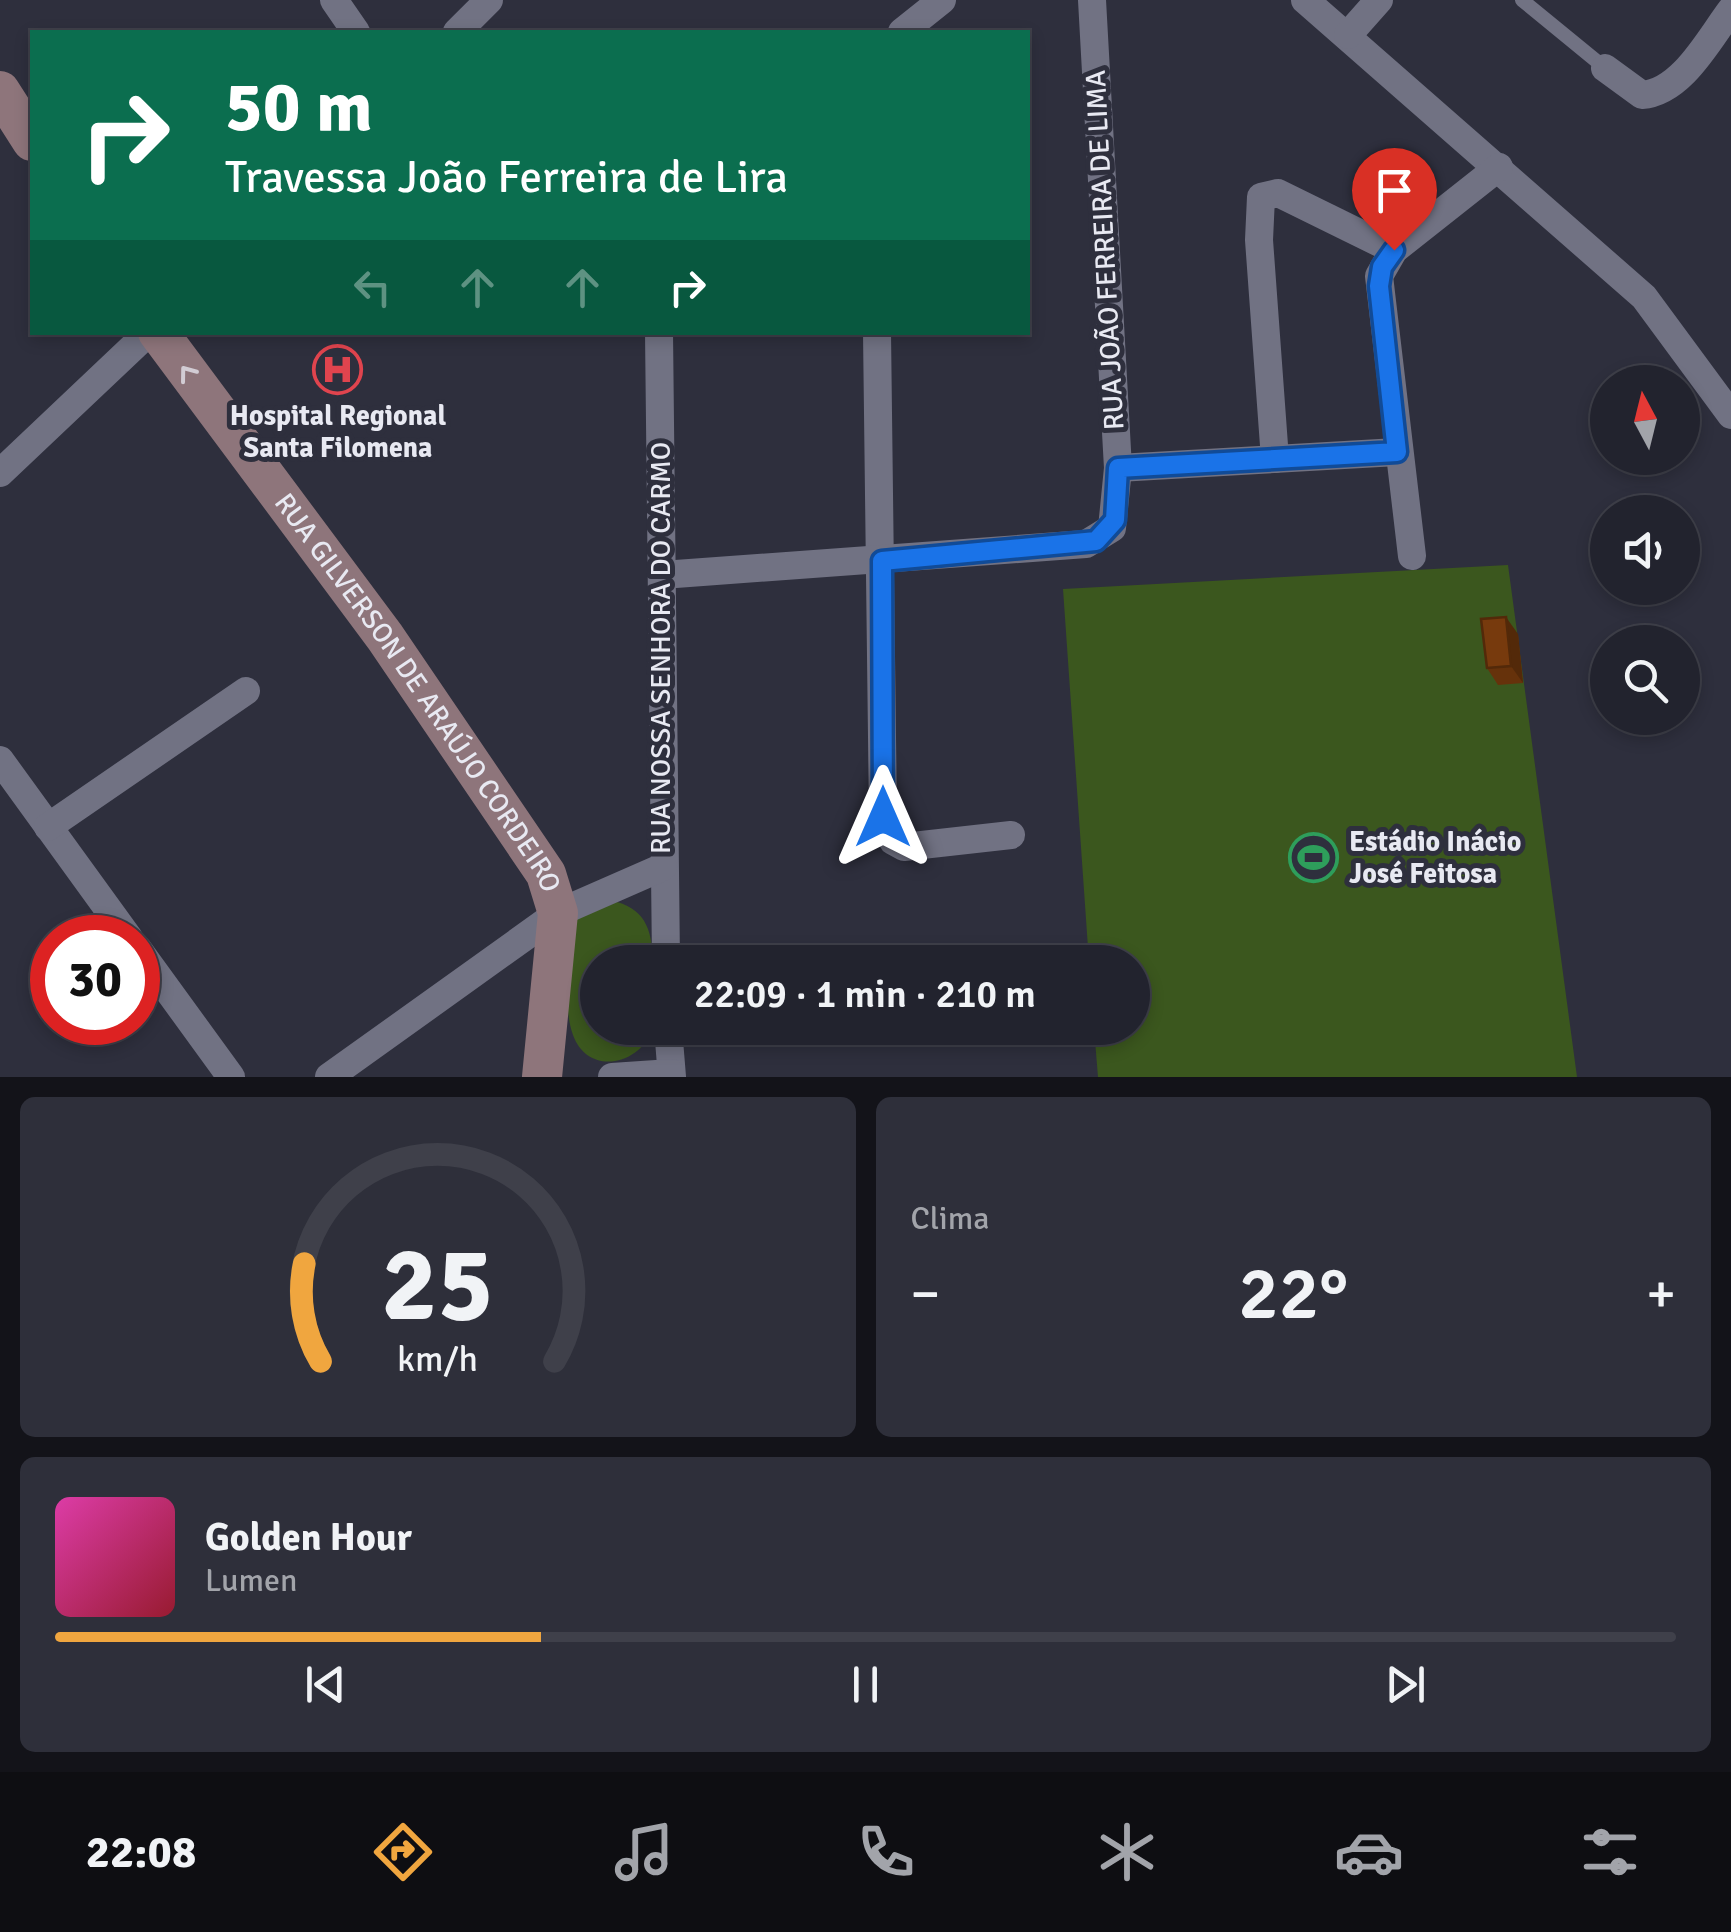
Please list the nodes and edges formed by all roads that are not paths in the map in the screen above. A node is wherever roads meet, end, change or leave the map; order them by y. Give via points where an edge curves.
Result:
1 (334, 0) edge
2 (489, 0) edge
3 (942, 0) edge
4 (1092, 0) edge
5 (1305, 0) edge
6 (1379, 0) edge
7 (1522, 0) edge
8 (1731, 10) edge
9 (355, 30) edge
10 (459, 30) edge
11 (904, 30) edge
12 (1348, 34) junction
13 (1605, 68) joint
14 (0, 91) edge
15 (30, 138) edge
16 (1499, 167) junction
17 (1394, 250) junction
18 (146, 335) edge
19 (160, 335) edge
20 (659, 335) edge
21 (877, 335) edge
22 (1731, 415) edge
23 (1397, 452) junction
24 (1275, 459) junction
25 (1118, 468) junction
26 (0, 473) edge
27 (1412, 556) dead end
28 (882, 561) junction
29 (662, 575) junction
30 (246, 692) dead end
31 (0, 760) edge
32 (48, 827) junction
33 (1011, 835) dead end
34 (663, 867) junction
35 (558, 913) junction
36 (112, 915) edge
37 (665, 945) edge
38 (160, 979) edge
39 (669, 1045) edge
40 (672, 1075) edge
41 (231, 1077) edge
42 (329, 1077) edge
43 (542, 1077) edge
44 (612, 1077) edge

1 - 9 street
2 - 10 street
3 - 11 street
4 - 25 street, RUA JOÃO FERREIRA DE LIMA
5 - 12 street
6 - 12 street
7 - 13 lane
8 - 13 street via 1661,92 1642,95
12 - 16 street
14 - 15 main road
16 - 17 street
16 - 22 street via 1644,297
17 - 23 street via 1379,286
17 - 24 street via 1278,194 1261,196
18 - 26 street
35 -> 19 main road, RUA GILVERSON DE ARAÚJO CORDEIRO via 546,874 385,638
20 - 29 street, RUA NOSSA SENHORA DO CARMO
21 - 28 street
23 - 24 street
23 - 27 street
24 - 25 street
25 - 28 street, RUA JOÃO FERREIRA DE LIMA via 1115,520 1105,535 1086,544
28 - 29 street
28 - 33 street via 883,817 893,841 904,847
29 - 34 street, RUA NOSSA SENHORA DO CARMO
30 - 32 street
31 - 32 street
32 - 36 street
34 - 35 street
34 - 37 street, RUA NOSSA SENHORA DO CARMO
35 - 42 street
35 - 43 main road
38 - 41 street
39 - 40 street
40 - 44 street

